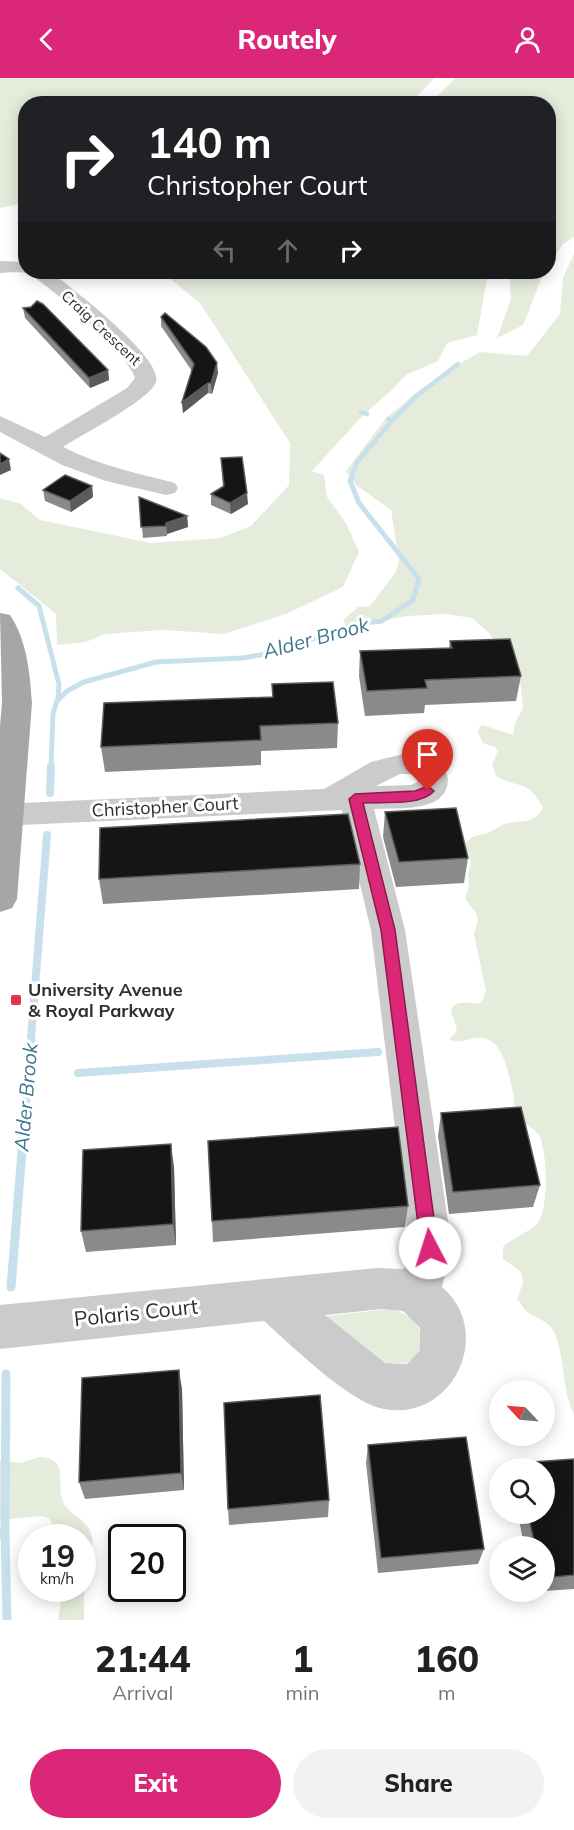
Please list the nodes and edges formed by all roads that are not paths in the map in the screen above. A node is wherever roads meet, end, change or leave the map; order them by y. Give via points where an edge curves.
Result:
1 (0, 267) edge
2 (18, 268) edge
3 (48, 279) edge
4 (0, 423) edge
5 (44, 448) junction
6 (166, 488) dead end
7 (0, 621) edge
8 (4, 815) edge
9 (0, 900) edge
10 (418, 1295) junction
11 (271, 1299) junction
12 (0, 1327) edge

1 - 2 street
3 - 5 street, Craig Crescent via 125,347 146,374 142,388
4 - 5 street
5 - 6 street via 115,476
7 - 8 main road via 16,676 17,703
8 - 9 main road
8 - 10 street, Christopher Court via 343,799 388,930 429,1235 428,1259
10 - 11 street, Polaris Court via 396,1288
10 - 11 street via 438,1316 445,1344 441,1361 432,1374 403,1388 373,1382
11 - 12 street, Polaris Court

